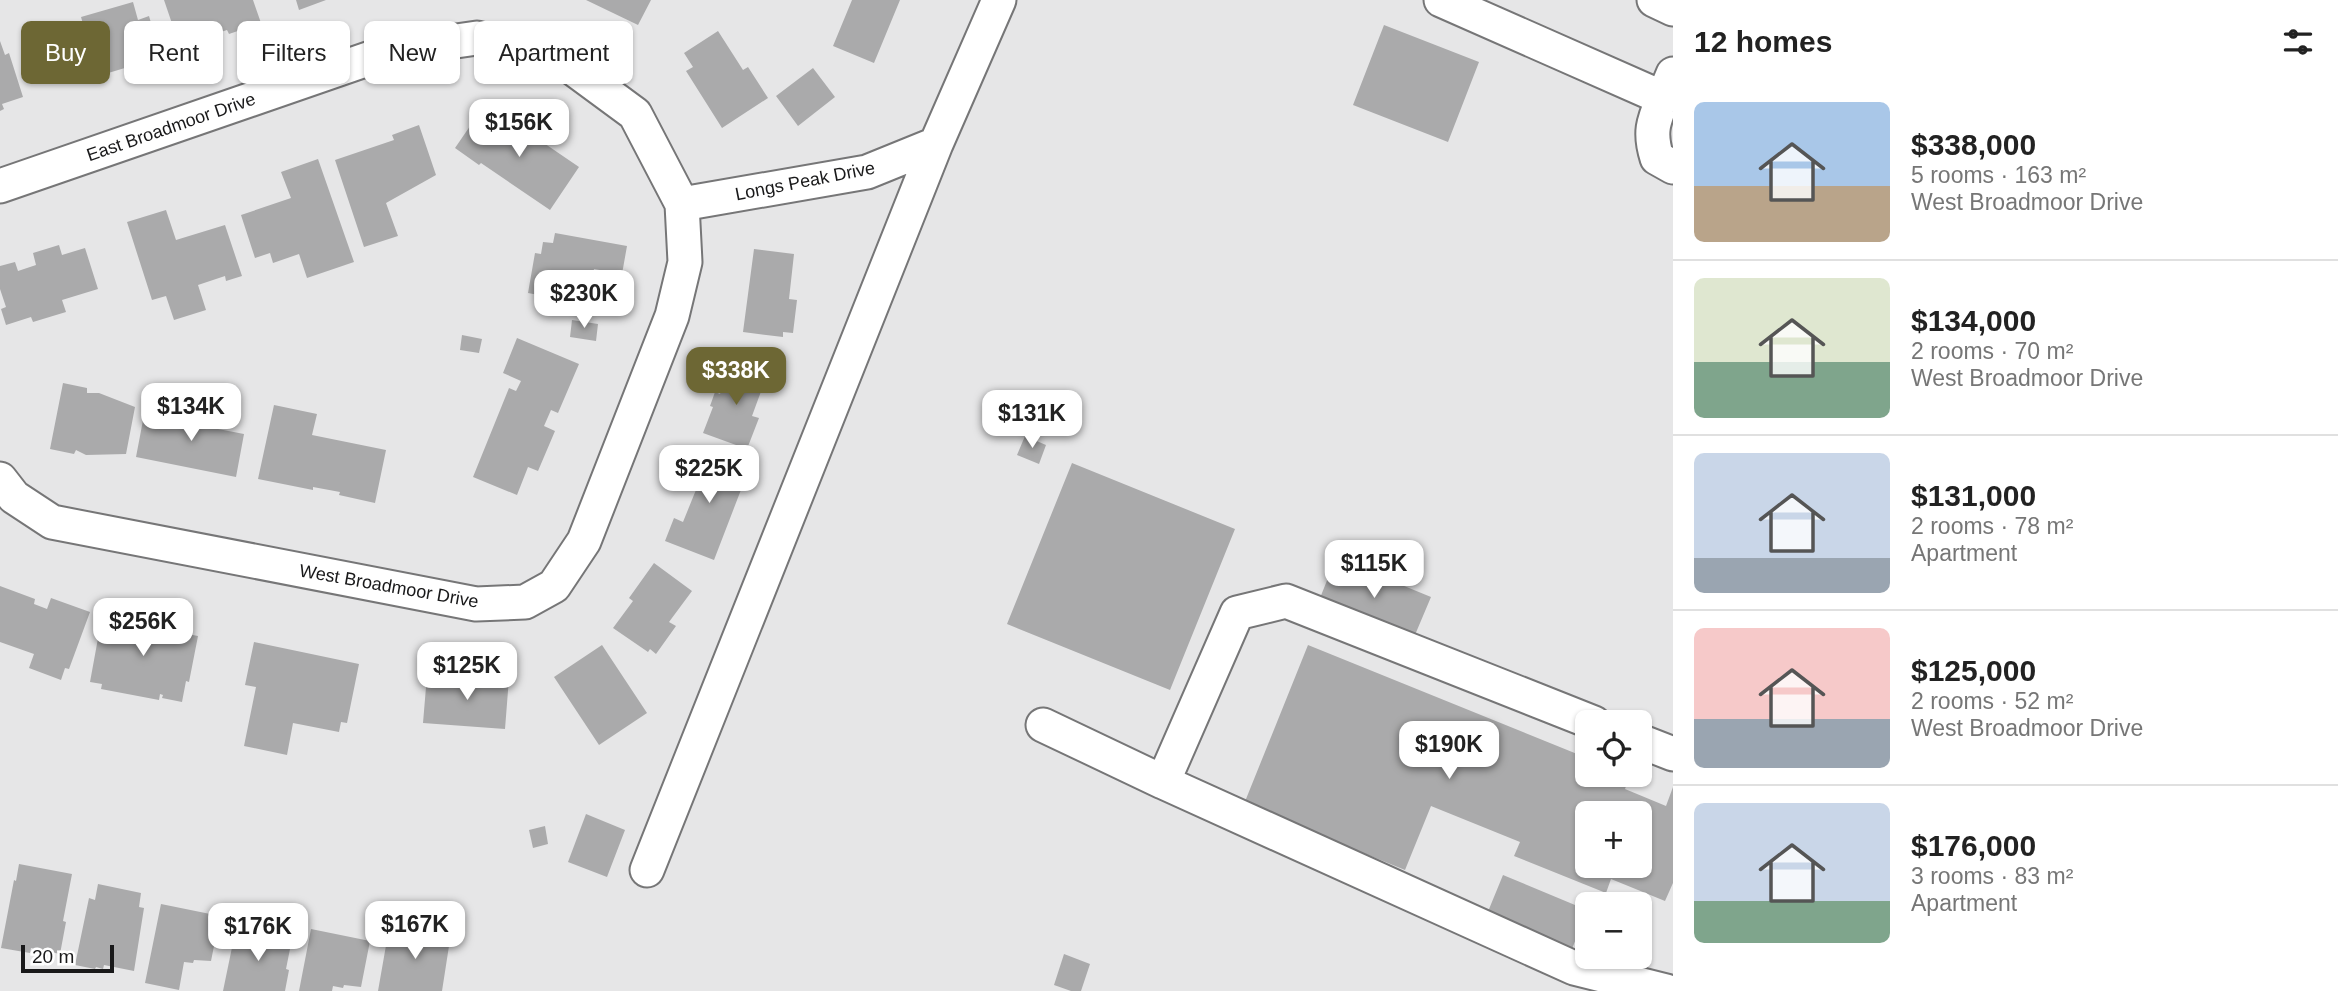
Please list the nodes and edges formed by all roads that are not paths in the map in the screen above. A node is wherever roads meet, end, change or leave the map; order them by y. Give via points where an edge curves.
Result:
1 (999, 0) edge
2 (1441, 0) edge
3 (1654, 0) edge
4 (1673, 9) edge
5 (1668, 86) edge
6 (936, 144) junction
7 (1673, 167) edge
8 (0, 186) edge
9 (682, 204) junction
10 (0, 480) edge
11 (1575, 715) edge
12 (1043, 725) dead end
13 (1652, 746) edge
14 (1673, 754) edge
15 (1163, 782) junction
16 (647, 870) dead end
17 (1666, 991) edge

1 - 6 street
2 - 5 street
3 - 4 street
5 - 7 street via 1651,141 1657,158
6 - 9 street, Longs Peak Drive via 867,172
6 - 16 street
8 - 9 street, East Broadmoor Drive via 394,50 477,38 559,58 635,114
9 - 10 street, West Broadmoor Drive via 685,262 672,316 584,541 554,586 525,602 476,604 52,522 14,497
11 - 15 street via 1286,601 1237,613
12 - 15 street
13 - 14 street
15 - 17 street via 1574,968

